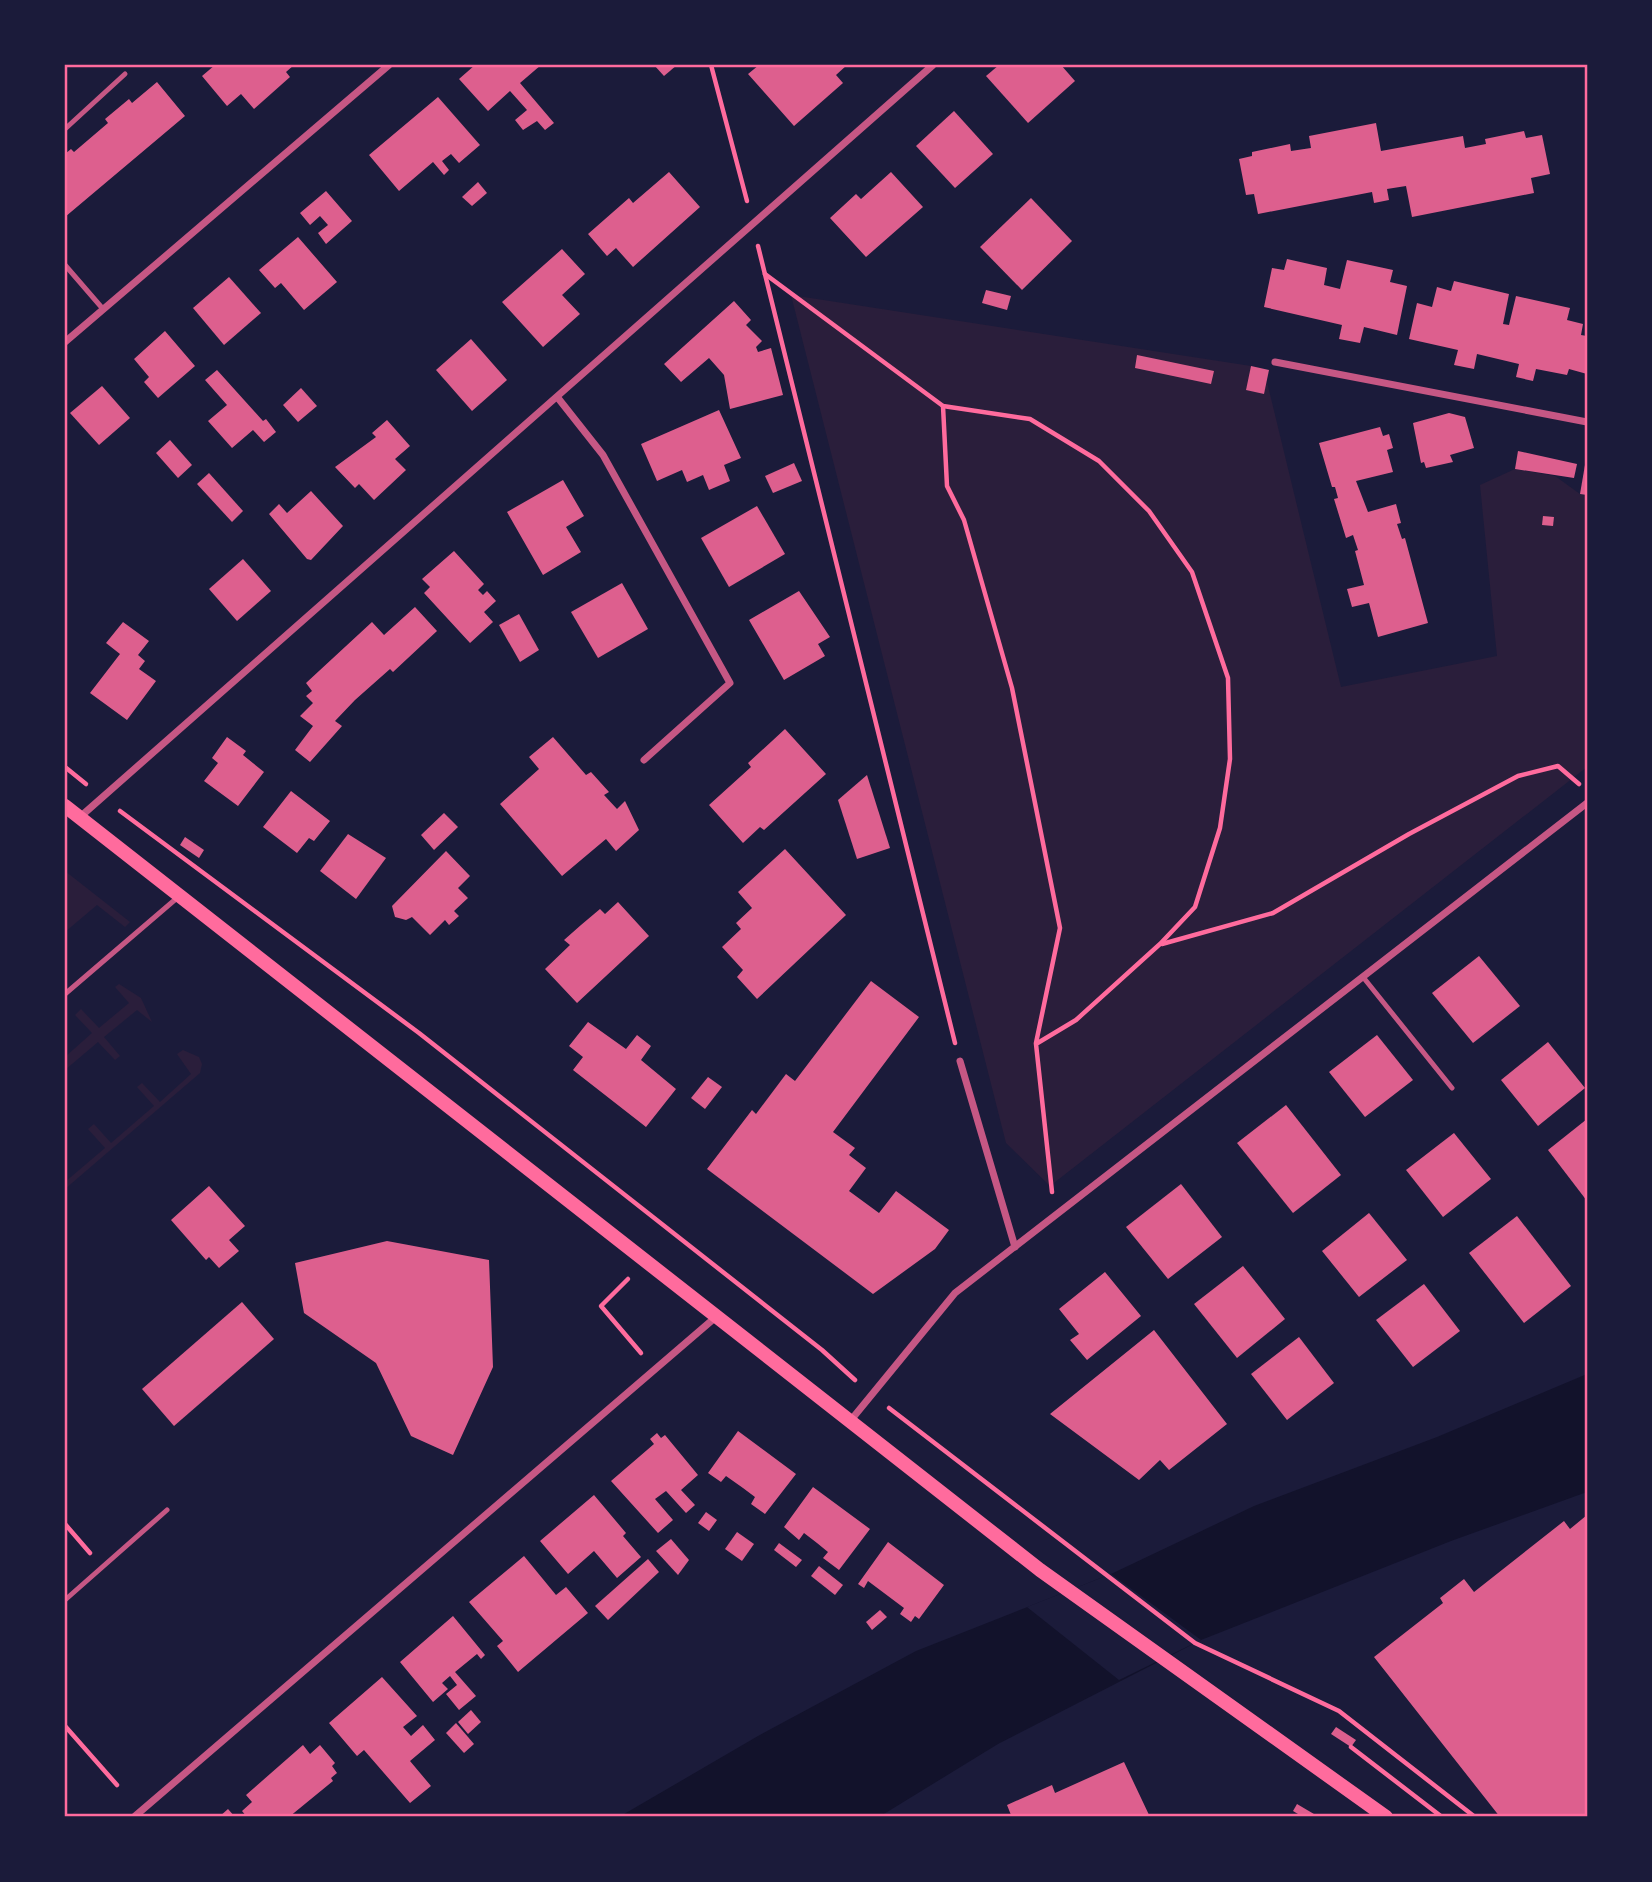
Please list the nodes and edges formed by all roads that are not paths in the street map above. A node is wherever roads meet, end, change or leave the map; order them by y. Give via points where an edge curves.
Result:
1 (389, 65) edge
2 (933, 65) edge
3 (125, 74) dead end
4 (65, 129) edge
5 (65, 265) edge
6 (103, 309) junction
7 (65, 342) edge
8 (1275, 362) dead end
9 (558, 398) junction
10 (1587, 422) edge
11 (644, 760) dead end
12 (1587, 803) edge
13 (65, 806) edge
14 (79, 817) junction
15 (180, 896) junction
16 (1363, 977) junction
17 (65, 994) edge
18 (960, 1061) road end
19 (1452, 1088) dead end
20 (1016, 1247) junction
21 (718, 1315) junction
22 (852, 1420) junction
23 (167, 1510) dead end
24 (65, 1600) edge
25 (1335, 1782) junction
26 (134, 1817) edge
27 (1371, 1817) edge
28 (1385, 1817) edge

1 - 6 street
2 - 9 street
3 - 4 lane
5 - 6 lane
6 - 7 street
8 - 10 street
9 - 11 street via 603,456 730,683
9 - 14 street
12 - 16 street
13 - 14 main road
14 - 15 main road
15 - 17 lane
15 - 21 main road
16 - 19 lane
16 - 20 street
18 - 20 street
20 - 22 street via 955,1293
21 - 22 main road
21 - 26 street
22 - 25 main road via 1040,1570
23 - 24 lane
25 - 27 main road
25 - 28 main road

